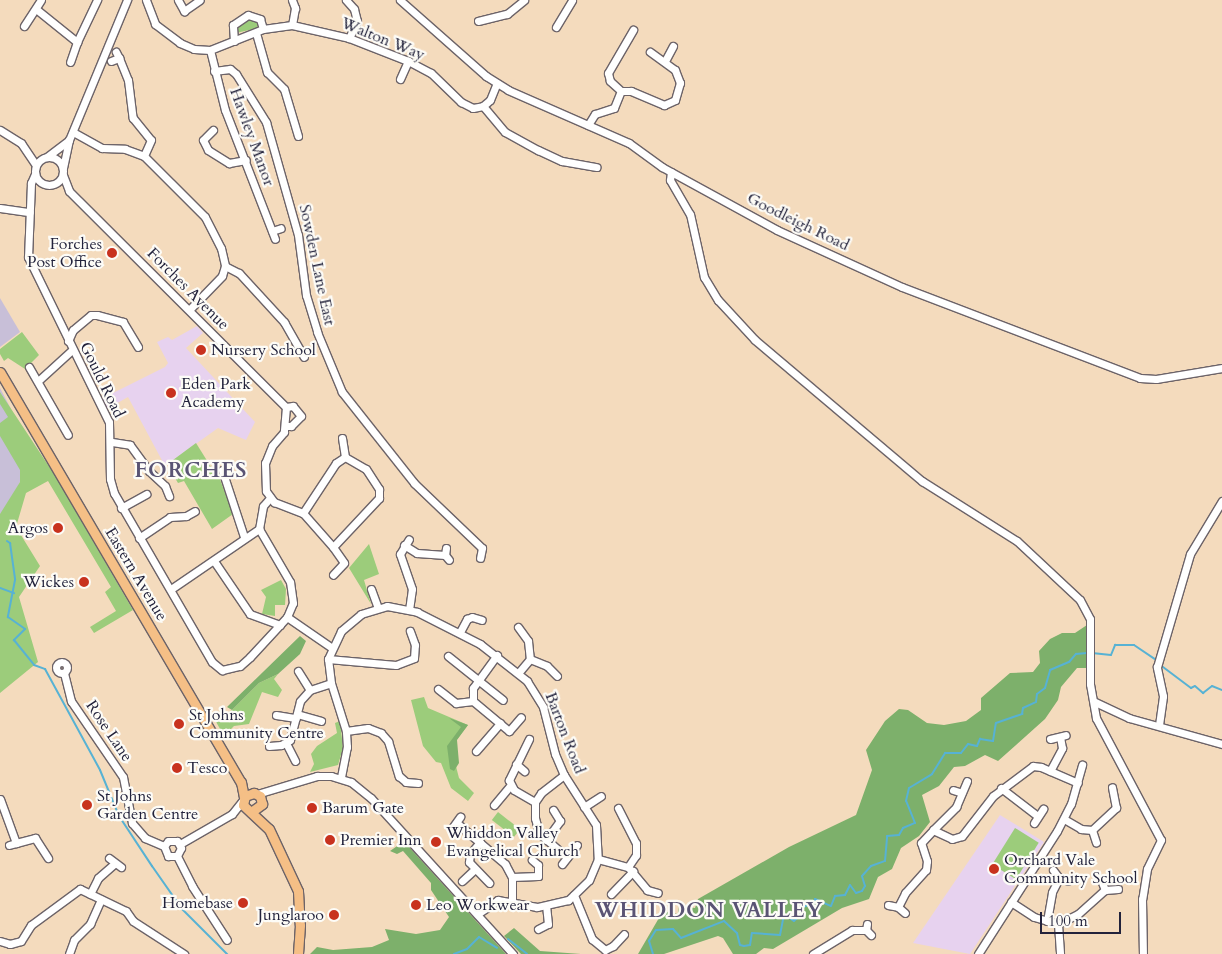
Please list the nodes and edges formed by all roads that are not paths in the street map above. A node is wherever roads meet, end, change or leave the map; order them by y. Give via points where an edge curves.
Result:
1 (41, 0) edge
2 (97, 0) edge
3 (128, 0) edge
4 (146, 0) edge
5 (178, 0) edge
6 (200, 0) edge
7 (292, 0) edge
8 (346, 0) edge
9 (400, 0) edge
10 (524, 0) edge
11 (572, 0) edge
12 (36, 9) junction
13 (478, 21) dead end
14 (292, 24) junction
15 (24, 26) dead end
16 (556, 26) dead end
17 (263, 29) junction
18 (633, 30) dead end
19 (256, 32) junction
20 (349, 38) junction
21 (234, 41) junction
22 (77, 42) junction
23 (613, 45) dead end
24 (673, 46) dead end
25 (210, 50) junction
26 (621, 50) junction
27 (650, 52) dead end
28 (111, 61) dead end
29 (408, 61) junction
30 (665, 61) junction
31 (70, 62) dead end
32 (214, 71) junction
33 (400, 79) dead end
34 (497, 83) junction
35 (621, 91) junction
36 (483, 106) junction
37 (588, 125) junction
38 (0, 130) edge
39 (213, 130) dead end
40 (72, 132) junction
41 (298, 136) dead end
42 (69, 140) junction
43 (28, 150) junction
44 (46, 156) junction
45 (144, 156) junction
46 (246, 160) junction
47 (35, 164) junction
48 (596, 167) dead end
49 (63, 171) junction
50 (671, 172) junction
51 (34, 174) junction
52 (50, 184) junction
53 (69, 191) junction
54 (31, 198) junction
55 (0, 208) edge
56 (30, 212) junction
57 (280, 228) dead end
58 (272, 231) junction
59 (275, 239) dead end
60 (226, 266) junction
61 (189, 310) junction
62 (62, 328) junction
63 (73, 330) junction
64 (68, 341) junction
65 (138, 347) dead end
66 (72, 350) junction
67 (304, 357) dead end
68 (28, 367) dead end
69 (1222, 368) edge
70 (0, 372) edge
71 (3, 379) edge
72 (38, 381) junction
73 (286, 407) junction
74 (286, 426) junction
75 (68, 435) dead end
76 (342, 438) dead end
77 (112, 442) junction
78 (345, 457) junction
79 (222, 470) dead end
80 (146, 494) dead end
81 (169, 496) dead end
82 (270, 498) junction
83 (1222, 501) edge
84 (121, 508) junction
85 (195, 511) dead end
86 (303, 513) junction
87 (259, 529) junction
88 (244, 537) junction
89 (139, 538) junction
90 (333, 547) junction
91 (447, 555) dead end
92 (480, 558) dead end
93 (214, 561) junction
94 (333, 575) dead end
95 (171, 589) junction
96 (370, 589) dead end
97 (378, 608) junction
98 (408, 610) junction
99 (287, 616) junction
100 (482, 620) dead end
101 (280, 625) junction
102 (518, 627) dead end
103 (410, 631) dead end
104 (460, 632) junction
105 (332, 648) junction
106 (497, 655) junction
107 (448, 656) dead end
108 (328, 659) junction
109 (530, 659) junction
110 (298, 671) dead end
111 (519, 672) junction
112 (64, 674) dead end
113 (557, 676) dead end
114 (478, 680) junction
115 (330, 683) junction
116 (438, 689) dead end
117 (310, 690) junction
118 (502, 700) dead end
119 (473, 701) junction
120 (1095, 702) junction
121 (276, 714) dead end
122 (296, 716) junction
123 (521, 717) dead end
124 (321, 721) dead end
125 (500, 723) junction
126 (1159, 725) junction
127 (346, 731) junction
128 (270, 737) dead end
129 (528, 739) dead end
130 (1050, 739) dead end
131 (286, 743) junction
132 (1222, 744) edge
133 (476, 751) dead end
134 (295, 761) dead end
135 (516, 764) junction
136 (1082, 765) dead end
137 (524, 770) dead end
138 (1050, 771) junction
139 (564, 775) junction
140 (341, 777) junction
141 (967, 782) dead end
142 (418, 783) dead end
143 (1078, 783) junction
144 (510, 786) junction
145 (1112, 787) dead end
146 (1002, 788) junction
147 (953, 790) dead end
148 (962, 793) junction
149 (601, 796) dead end
150 (0, 799) edge
151 (253, 799) junction
152 (535, 802) junction
153 (494, 805) dead end
154 (584, 807) junction
155 (618, 808) dead end
156 (1043, 809) dead end
157 (553, 810) dead end
158 (250, 811) junction
159 (232, 814) junction
160 (1064, 819) junction
161 (457, 823) dead end
162 (266, 824) junction
163 (933, 830) junction
164 (1092, 830) junction
165 (546, 840) junction
166 (480, 842) junction
167 (1096, 842) dead end
168 (180, 844) junction
169 (577, 845) dead end
170 (164, 846) junction
171 (177, 856) junction
172 (567, 857) junction
173 (48, 858) dead end
174 (108, 858) dead end
175 (598, 859) junction
176 (532, 860) dead end
177 (562, 864) dead end
178 (631, 869) junction
179 (474, 870) junction
180 (1053, 870) dead end
181 (512, 877) junction
182 (1059, 878) junction
183 (1101, 880) dead end
184 (462, 881) dead end
185 (1068, 881) dead end
186 (488, 883) dead end
187 (1118, 889) dead end
188 (1105, 890) junction
189 (658, 893) dead end
190 (90, 894) junction
191 (611, 894) dead end
192 (574, 895) junction
193 (101, 899) junction
194 (512, 900) junction
195 (1011, 902) junction
196 (888, 905) dead end
197 (546, 906) junction
198 (898, 907) junction
199 (905, 913) dead end
200 (477, 914) junction
201 (1047, 921) junction
202 (1058, 924) junction
203 (538, 928) dead end
204 (868, 929) dead end
205 (624, 934) dead end
206 (227, 940) dead end
207 (0, 941) edge
208 (69, 954) edge
209 (184, 954) edge
210 (298, 954) edge
211 (513, 954) edge
212 (813, 954) edge
213 (978, 954) edge
214 (1060, 954) edge
215 (1142, 954) edge

1 - 12 street
2 - 22 street
3 - 40 street
4 - 25 street via 151,18 158,27 180,43
5 - 6 street via 184,11
7 - 14 street via 295,8
8 - 20 street via 354,9 357,21
9 - 34 street, Goodleigh Road
10 - 13 street via 507,14
11 - 16 street
12 - 15 street
12 - 22 street
14 - 17 street, Walton Way
14 - 20 street, Walton Way
17 - 19 street, Walton Way
17 - 21 street via 260,19 248,15 232,25
18 - 26 street
19 - 21 street, Walton Way
19 - 41 street via 267,72 284,89
20 - 29 street, Walton Way
21 - 25 street, Walton Way
22 - 31 street
23 - 26 street
24 - 30 street
25 - 32 street, Hawley Manor
26 - 35 street via 608,73 610,81
27 - 30 street
28 - 45 street via 118,55 128,80 133,118 151,140
29 - 33 street
29 - 36 street, Walton Way via 431,73 466,106
30 - 35 street via 673,67 680,84 672,103 664,105 631,91
32 - 46 street, Hawley Manor via 225,110
32 - 92 street, Sowden Lane East via 230,69 236,74 266,122 296,226 306,294 317,332 342,392 414,483 482,548
34 - 36 street
34 - 37 street, Goodleigh Road
35 - 37 street via 614,108 595,114
36 - 48 street via 505,132 538,150 562,161
37 - 50 street, Goodleigh Road via 629,143
38 - 43 street via 13,136
39 - 46 street via 203,140 208,150 229,163
40 - 42 street
40 - 45 street via 102,148 125,149
42 - 44 street
42 - 49 street
43 - 44 street
43 - 47 street
44 - 47 street
44 - 49 street via 59,160
45 - 60 street via 200,210 214,233
46 - 58 street, Hawley Manor
47 - 51 street
49 - 52 street
49 - 53 street, Forches Avenue
50 - 69 street, Goodleigh Road via 777,230 902,287 1034,335 1124,373 1156,379
50 - 120 street via 670,180 690,214 699,264 718,300 755,340 922,481 997,526 1071,590 1090,619 1090,684
51 - 52 street via 38,181
51 - 54 street, Gould Road
52 - 53 street, Forches Avenue
52 - 54 street
53 - 61 street, Forches Avenue
54 - 56 street, Gould Road
55 - 56 street
56 - 62 street, Gould Road via 28,257
57 - 58 street
58 - 59 street, Hawley Manor
60 - 61 street via 222,276
60 - 67 street via 239,273 284,322
61 - 73 street, Forches Avenue
62 - 63 street
62 - 64 street, Gould Road
63 - 64 street
63 - 65 street via 91,315 109,317 127,325
64 - 66 street, Gould Road
66 - 72 street
66 - 77 street, Gould Road via 109,422
68 - 72 street
70 - 71 main road, Eastern Avenue
71 - 151 main road, Eastern Avenue
72 - 75 street
73 - 74 street
73 - 74 street, Forches Avenue via 294,406 301,416 291,426
74 - 82 street via 265,463 264,481
76 - 78 street
77 - 81 street via 130,445 165,486
77 - 84 street, Gould Road via 110,479
78 - 86 street via 327,474
78 - 90 street via 366,469 380,494
79 - 88 street
80 - 84 street
82 - 86 street
82 - 87 street via 263,506
83 - 126 street via 1190,554 1158,662 1162,696
84 - 89 street, Gould Road
85 - 89 street via 186,516 170,517 158,529
86 - 90 street
87 - 88 street
87 - 99 street via 294,594
88 - 93 street
89 - 95 street, Gould Road
90 - 94 street via 344,563
91 - 98 street via 417,553 406,542 400,554 412,589
93 - 95 street
93 - 101 street via 250,614
95 - 101 street, Gould Road via 212,662 222,670 240,666
96 - 97 street
97 - 98 street, Barton Road
97 - 105 street via 346,624
98 - 104 street, Barton Road
99 - 101 street
99 - 105 street
100 - 104 street via 467,619
102 - 109 street via 528,641
103 - 108 street via 415,645 414,658 396,665
104 - 106 street, Barton Road
105 - 108 street
106 - 111 street, Barton Road
106 - 114 street
107 - 114 street
108 - 115 street
109 - 111 street
109 - 113 street via 547,666
110 - 117 street
111 - 139 street, Barton Road via 543,707
112 - 170 street, Rose Lane via 72,701 123,777 132,824 144,838
114 - 118 street
114 - 119 street via 473,688
115 - 117 street
115 - 127 street
116 - 119 street via 456,703
117 - 122 street via 300,701
119 - 125 street
120 - 126 street via 1129,718
120 - 215 street via 1096,718 1161,840 1147,869 1142,899
121 - 122 street
122 - 124 street
122 - 131 street via 293,734
123 - 125 street via 509,731
125 - 133 street
126 - 132 street
127 - 140 street via 347,746
127 - 142 street via 368,728 380,733 388,741 397,773 406,782
128 - 131 street via 268,748
129 - 135 street
130 - 138 street via 1063,736 1062,748
131 - 134 street
135 - 137 street
135 - 144 street via 510,774
136 - 143 street
138 - 143 street
138 - 146 street via 1033,766
139 - 152 street via 545,789
139 - 154 street, Barton Road
140 - 151 street via 317,776
140 - 200 street via 371,798
141 - 148 street
143 - 160 street
144 - 152 street
144 - 153 street
145 - 164 street via 1116,808
146 - 156 street via 1035,819
146 - 163 street via 962,836 952,839
147 - 148 street
148 - 163 street via 956,807
149 - 154 street
150 - 173 street via 12,844 35,838
151 - 158 main road
151 - 158 main road, Eastern Avenue
151 - 159 street
151 - 162 main road, Eastern Avenue
152 - 165 street via 535,824
154 - 175 street, Barton Road via 596,825
155 - 178 street via 636,842
157 - 165 street via 560,821
158 - 159 street
158 - 162 main road, Eastern Avenue
159 - 168 street
160 - 164 street via 1081,829
160 - 195 street
161 - 166 street
162 - 210 main road, Eastern Avenue via 283,853 298,891
163 - 198 street via 920,848 927,861 926,870 905,893
164 - 167 street
165 - 172 street
166 - 179 street via 468,856
166 - 181 street via 505,864
168 - 170 street via 171,840
168 - 171 street
169 - 172 street
170 - 171 street, Rose Lane via 168,856
171 - 206 street
172 - 177 street
174 - 190 street via 117,866 98,878
175 - 178 street
175 - 192 street, Barton Road via 590,880
176 - 181 street via 538,865 538,876
178 - 189 street via 644,887
178 - 191 street
179 - 184 street
179 - 186 street
180 - 182 street
181 - 194 street
182 - 185 street
182 - 201 street via 1052,892
183 - 188 street
187 - 188 street
188 - 202 street via 1078,914
190 - 193 street
190 - 207 street via 77,890 63,904 31,925 21,941 10,944
192 - 197 street, Barton Road
192 - 205 street via 592,939 605,950
193 - 208 street via 90,924 74,940
193 - 209 street via 126,911 133,921
194 - 197 street, Barton Road via 531,906
194 - 200 street, Barton Road via 498,900
195 - 201 street
195 - 213 street
196 - 198 street
197 - 203 street via 548,924
198 - 199 street
200 - 211 street
201 - 202 street
202 - 214 street
204 - 212 street via 852,930

